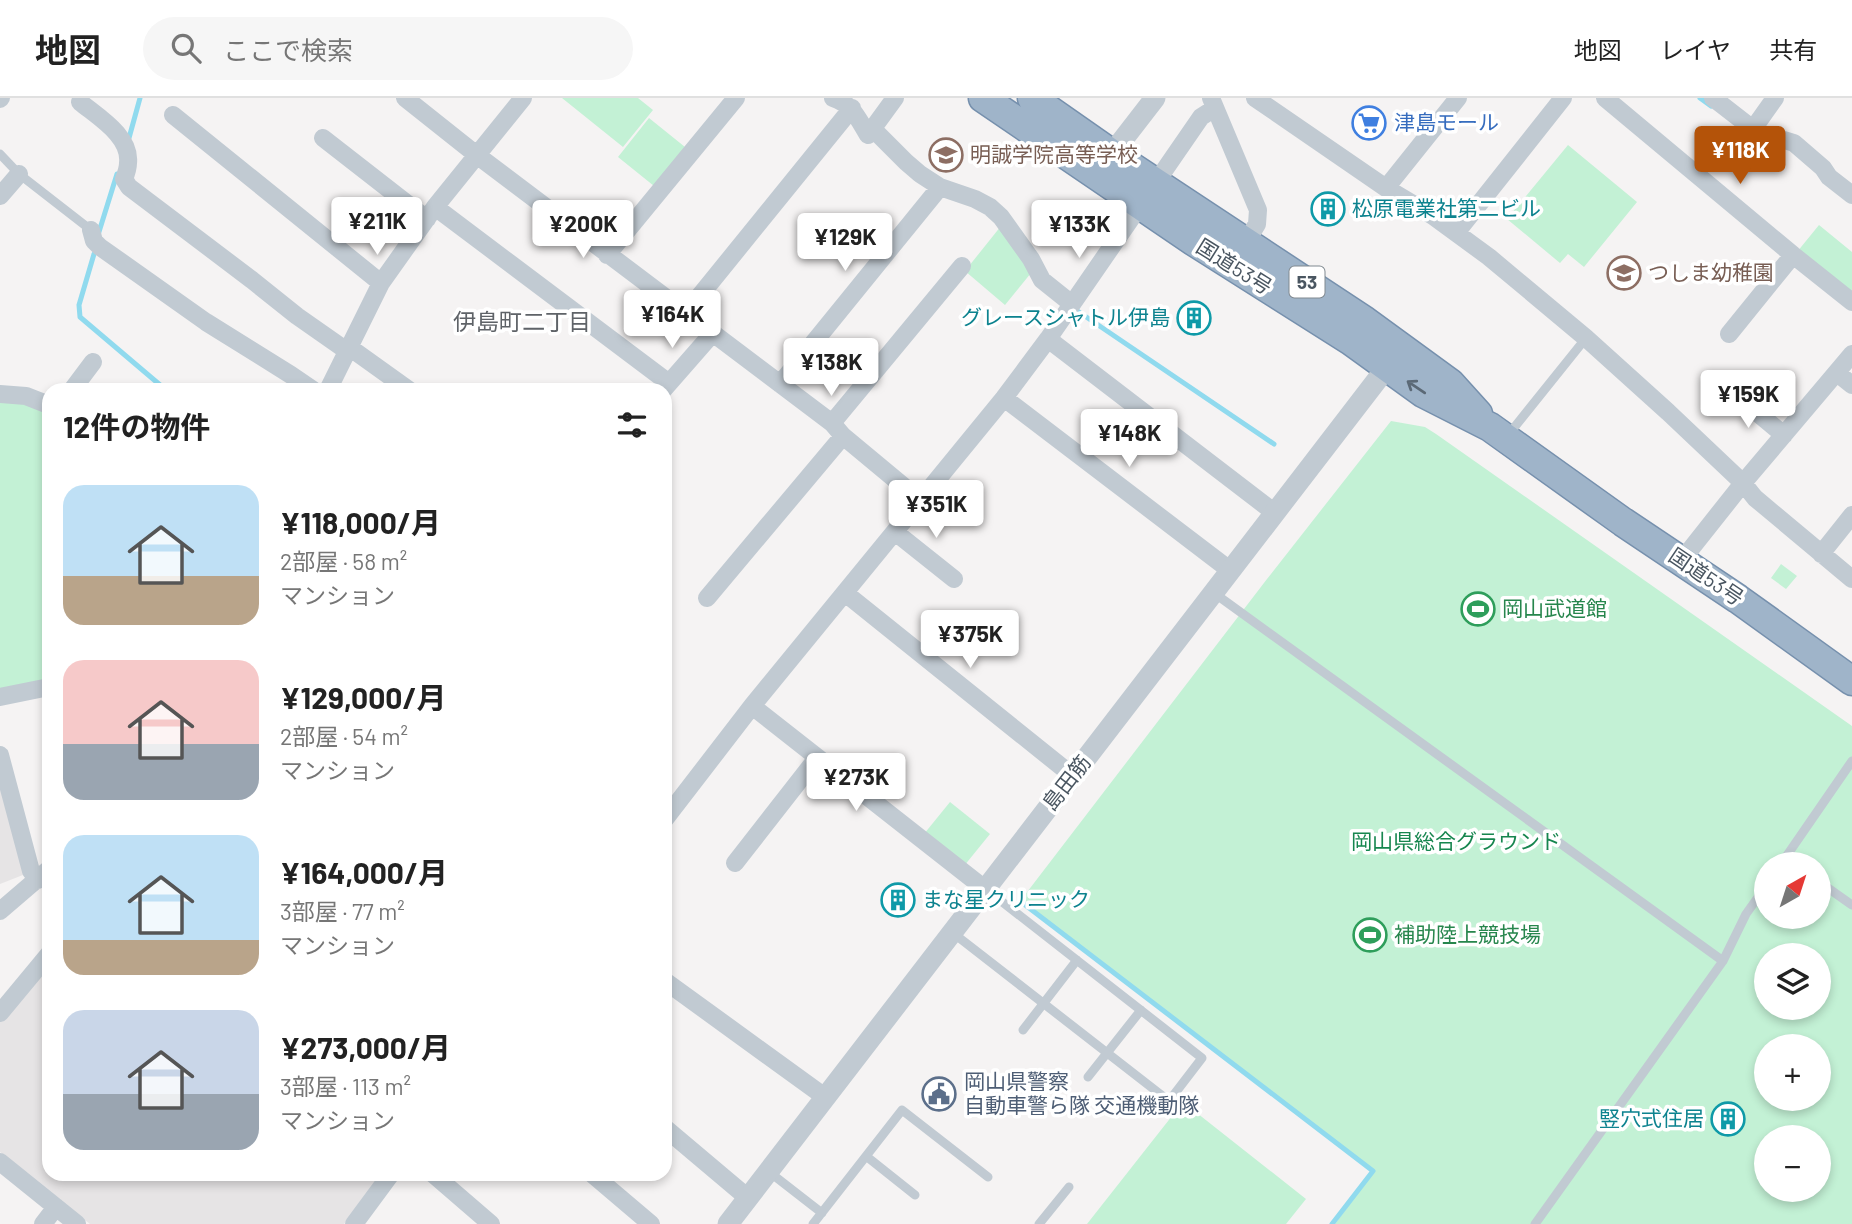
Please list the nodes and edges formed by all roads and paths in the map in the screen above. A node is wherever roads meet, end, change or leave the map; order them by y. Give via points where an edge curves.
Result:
1 (405, 98) edge
2 (523, 98) edge
3 (736, 98) edge
4 (832, 98) edge
5 (895, 98) edge
6 (983, 98) edge
7 (1014, 98) edge
8 (1032, 98) edge
9 (1155, 98) edge
10 (1458, 98) edge
11 (1563, 98) edge
12 (1605, 98) edge
13 (1713, 98) edge
14 (1776, 98) edge
15 (1265, 101) edge
16 (80, 102) dead end
17 (1213, 103) edge
18 (852, 108) junction
19 (173, 115) dead end
20 (872, 128) junction
21 (1753, 129) junction
22 (323, 138) dead end
23 (0, 154) edge
24 (478, 156) junction
25 (1105, 164) junction
26 (19, 174) junction
27 (940, 187) junction
28 (1386, 188) junction
29 (1149, 193) junction
30 (1852, 195) edge
31 (0, 196) edge
32 (431, 213) junction
33 (91, 230) joint
34 (1456, 233) junction
35 (1243, 247) junction
36 (607, 255) junction
37 (1793, 255) junction
38 (962, 266) dead end
39 (382, 283) junction
40 (1852, 302) edge
41 (1072, 304) junction
42 (685, 314) junction
43 (712, 334) junction
44 (1729, 334) dead end
45 (1586, 338) junction
46 (1048, 339) junction
47 (348, 349) junction
48 (1852, 354) edge
49 (1415, 358) junction
50 (93, 362) dead end
51 (1387, 367) junction
52 (1837, 373) junction
53 (77, 383) edge
54 (302, 383) edge
55 (331, 383) edge
56 (399, 383) edge
57 (661, 383) edge
58 (669, 383) edge
59 (780, 384) junction
60 (1852, 385) edge
61 (0, 394) edge
62 (1736, 395) dead end
63 (1004, 398) junction
64 (42, 402) edge
65 (838, 430) junction
66 (1498, 433) junction
67 (1784, 435) junction
68 (1744, 483) junction
69 (920, 500) junction
70 (1275, 513) junction
71 (1852, 515) edge
72 (895, 532) junction
73 (1821, 554) junction
74 (1682, 560) junction
75 (1231, 571) junction
76 (954, 579) dead end
77 (1852, 579) edge
78 (845, 593) junction
79 (1214, 593) junction
80 (707, 598) dead end
81 (1852, 681) edge
82 (42, 689) edge
83 (0, 697) edge
84 (752, 706) junction
85 (0, 755) edge
86 (817, 758) junction
87 (1852, 761) edge
88 (1073, 776) junction
89 (672, 810) edge
90 (1789, 852) edge
91 (735, 863) dead end
92 (42, 875) edge
93 (42, 876) edge
94 (985, 889) junction
95 (1831, 890) edge
96 (1754, 903) edge
97 (1852, 905) edge
98 (0, 911) edge
99 (952, 933) junction
100 (1077, 960) junction
101 (1723, 961) junction
102 (42, 962) edge
103 (672, 986) edge
104 (1043, 1004) junction
105 (1140, 1010) junction
106 (0, 1013) edge
107 (1023, 1030) dead end
108 (1107, 1053) junction
109 (1088, 1077) dead end
110 (825, 1097) junction
111 (672, 1134) edge
112 (866, 1156) junction
113 (0, 1162) edge
114 (768, 1171) junction
115 (988, 1177) dead end
116 (386, 1181) edge
117 (440, 1181) edge
118 (600, 1181) edge
119 (1069, 1187) dead end
120 (915, 1195) dead end
121 (748, 1198) junction
122 (56, 1207) junction
123 (822, 1213) junction
124 (484, 1222) edge
125 (43, 1224) edge
126 (77, 1224) edge
127 (354, 1224) edge
128 (651, 1224) edge
129 (728, 1224) edge
130 (813, 1224) edge
131 (1039, 1224) edge
132 (1535, 1224) edge

1 - 24 street
2 - 24 street
3 - 36 street
4 - 18 street
5 - 20 street
6 - 25 highway, 国道53号 / 53
7 - 25 highway, 53
8 - 25 highway, 国道53号 / 53
9 - 25 street
10 - 28 street
11 - 34 street
12 - 37 street
13 - 21 street
14 - 21 street
15 - 28 street
16 - 47 street via 127,147 124,179 129,187 297,316
17 - 29 street
17 - 35 street via 1258,210 1257,224
18 - 20 street via 868,135
18 - 42 street
19 - 39 street
20 - 27 street
21 - 30 street via 1794,143
22 - 32 street
23 - 26 lane
24 - 32 street
24 - 36 street
25 - 29 highway, 国道53号 / 53
26 - 31 street
26 - 33 lane
27 - 41 street via 990,207 1042,280
27 - 59 street
28 - 34 street
29 - 35 highway, 53
29 - 41 street
29 - 51 highway, 国道53号 / 53 via 1193,241
32 - 39 street
32 - 57 street
33 - 54 street via 100,247
34 - 45 street
35 - 49 highway, 国道53号 / 53 via 1356,315
35 - 51 highway, 53 via 1380,348
36 - 42 street
37 - 40 street
37 - 44 street
38 - 65 street
39 - 47 street
41 - 46 street
42 - 43 street
43 - 58 street
43 - 59 street
45 - 66 lane
45 - 68 street
46 - 63 street
46 - 70 street
47 - 55 street
47 - 56 street
48 - 52 street
49 - 51 street via 1401,358
49 - 66 highway, 国道53号 / 53 via 1450,383
50 - 53 street
66 -> 51 highway, 国道53号 / 53 via 1423,393
51 - 70 street, 島田筋
52 - 60 street
52 - 67 street
59 - 65 street
61 - 64 street
62 - 67 street
63 - 69 street
63 - 75 street
65 - 69 street
65 - 80 street
66 - 74 highway, 国道53号 / 53
67 - 68 street
68 - 73 street via 1755,498
68 - 74 street
69 - 72 street
70 - 75 street, 島田筋
71 - 73 street
72 - 76 street
72 - 78 street
73 - 77 street
74 - 81 highway, 国道53号 / 53
75 - 79 street, 島田筋
78 - 84 street
78 - 88 street
79 - 88 street, 島田筋
79 - 101 lane
82 - 83 street
84 - 86 street
84 - 89 street
85 - 92 street via 31,872
86 - 91 street
86 - 94 street
87 - 90 lane
88 - 94 street, 島田筋
93 - 98 street
94 - 99 street, 島田筋
94 - 100 lane
95 - 97 lane
96 - 101 lane
99 - 104 lane
99 - 110 street, 島田筋
100 - 104 lane
100 - 105 lane
101 - 132 lane
102 - 106 street
103 - 110 street
104 - 107 lane
104 - 108 lane
105 - 108 lane
105 - 108 lane via 1202,1058 1186,1080 1169,1101
108 - 109 lane
110 - 114 street, 島田筋
111 - 121 street
112 - 115 lane via 902,1110
112 - 120 lane
112 - 123 lane
113 - 122 street
114 - 121 street, 島田筋
114 - 123 lane
116 - 127 street
117 - 124 street
118 - 128 street
119 - 131 lane
121 - 129 street, 島田筋
122 - 125 street
122 - 126 street
123 - 130 lane

